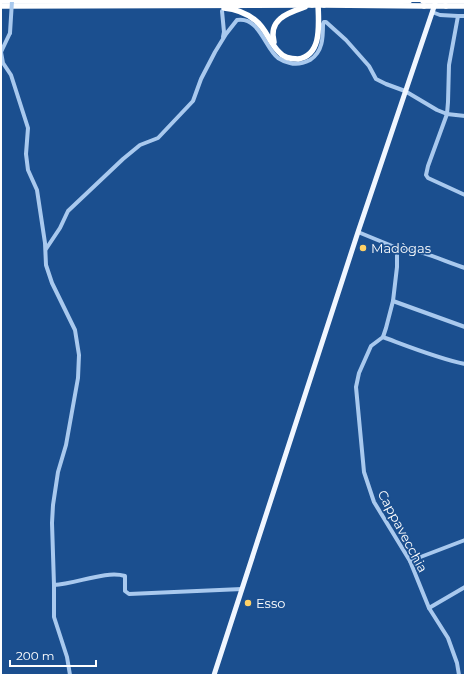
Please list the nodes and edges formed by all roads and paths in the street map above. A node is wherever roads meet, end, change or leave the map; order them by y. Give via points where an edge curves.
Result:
1 (1, 1) edge
2 (12, 1) edge
3 (212, 1) edge
4 (318, 1) edge
5 (409, 1) edge
6 (419, 1) edge
7 (436, 1) edge
8 (465, 1) edge
9 (324, 3) edge
10 (311, 4) edge
11 (423, 4) edge
12 (445, 4) edge
13 (1, 6) edge
14 (204, 6) junction
15 (465, 6) edge
16 (222, 11) dead end
17 (432, 12) junction
18 (458, 16) junction
19 (465, 16) edge
20 (222, 40) junction
21 (277, 50) junction
22 (1, 52) edge
23 (405, 91) junction
24 (447, 114) junction
25 (465, 116) edge
26 (465, 195) edge
27 (358, 232) junction
28 (396, 248) junction
29 (46, 249) junction
30 (465, 268) edge
31 (393, 301) junction
32 (465, 327) edge
33 (383, 337) junction
34 (465, 364) edge
35 (465, 540) edge
36 (410, 561) junction
37 (54, 585) junction
38 (465, 587) edge
39 (242, 589) junction
40 (429, 608) junction
41 (70, 675) edge
42 (214, 675) edge
43 (459, 675) edge

1 - 3 highway
2 - 22 street, bridge via 10,33
3 - 10 highway
4 - 21 highway via 318,38 312,52 296,59
5 - 9 highway
6 - 11 highway
7 - 17 main road
8 - 12 highway
9 - 10 highway, bridge
9 - 11 highway
10 - 14 highway
10 - 21 highway via 278,20 273,36
11 - 12 highway, bridge
12 - 15 highway
13 - 14 highway
14 - 21 highway via 235,10 250,16 263,27
16 - 20 street
17 - 18 street
17 - 23 main road
18 - 19 street
18 - 24 street via 450,65
20 - 23 street via 237,20 246,20 257,29 278,58 287,62 302,63 318,53 323,40 323,24 326,22 370,66 376,79
20 - 29 street via 201,79 193,101 158,138 140,146 123,159 68,211
22 - 29 street via 3,63 11,74 28,128 28,170 37,190
23 - 24 street
23 - 27 main road
24 - 25 street
24 - 26 street via 426,175
27 - 28 street
27 - 39 main road
28 - 30 street
28 - 31 street via 397,267
29 - 37 street via 46,265 52,283 76,330 79,355 73,410 53,505
31 - 32 street
31 - 33 street
33 - 34 street
33 - 36 street, Cappavecchia via 371,346 356,387 364,472 374,502
35 - 36 street
36 - 40 street, Cappavecchia
37 - 39 street via 118,574 125,576 125,591 129,594
37 - 41 street via 54,617
38 - 40 street
39 - 42 main road
40 - 43 street, Cappavecchia via 448,638

